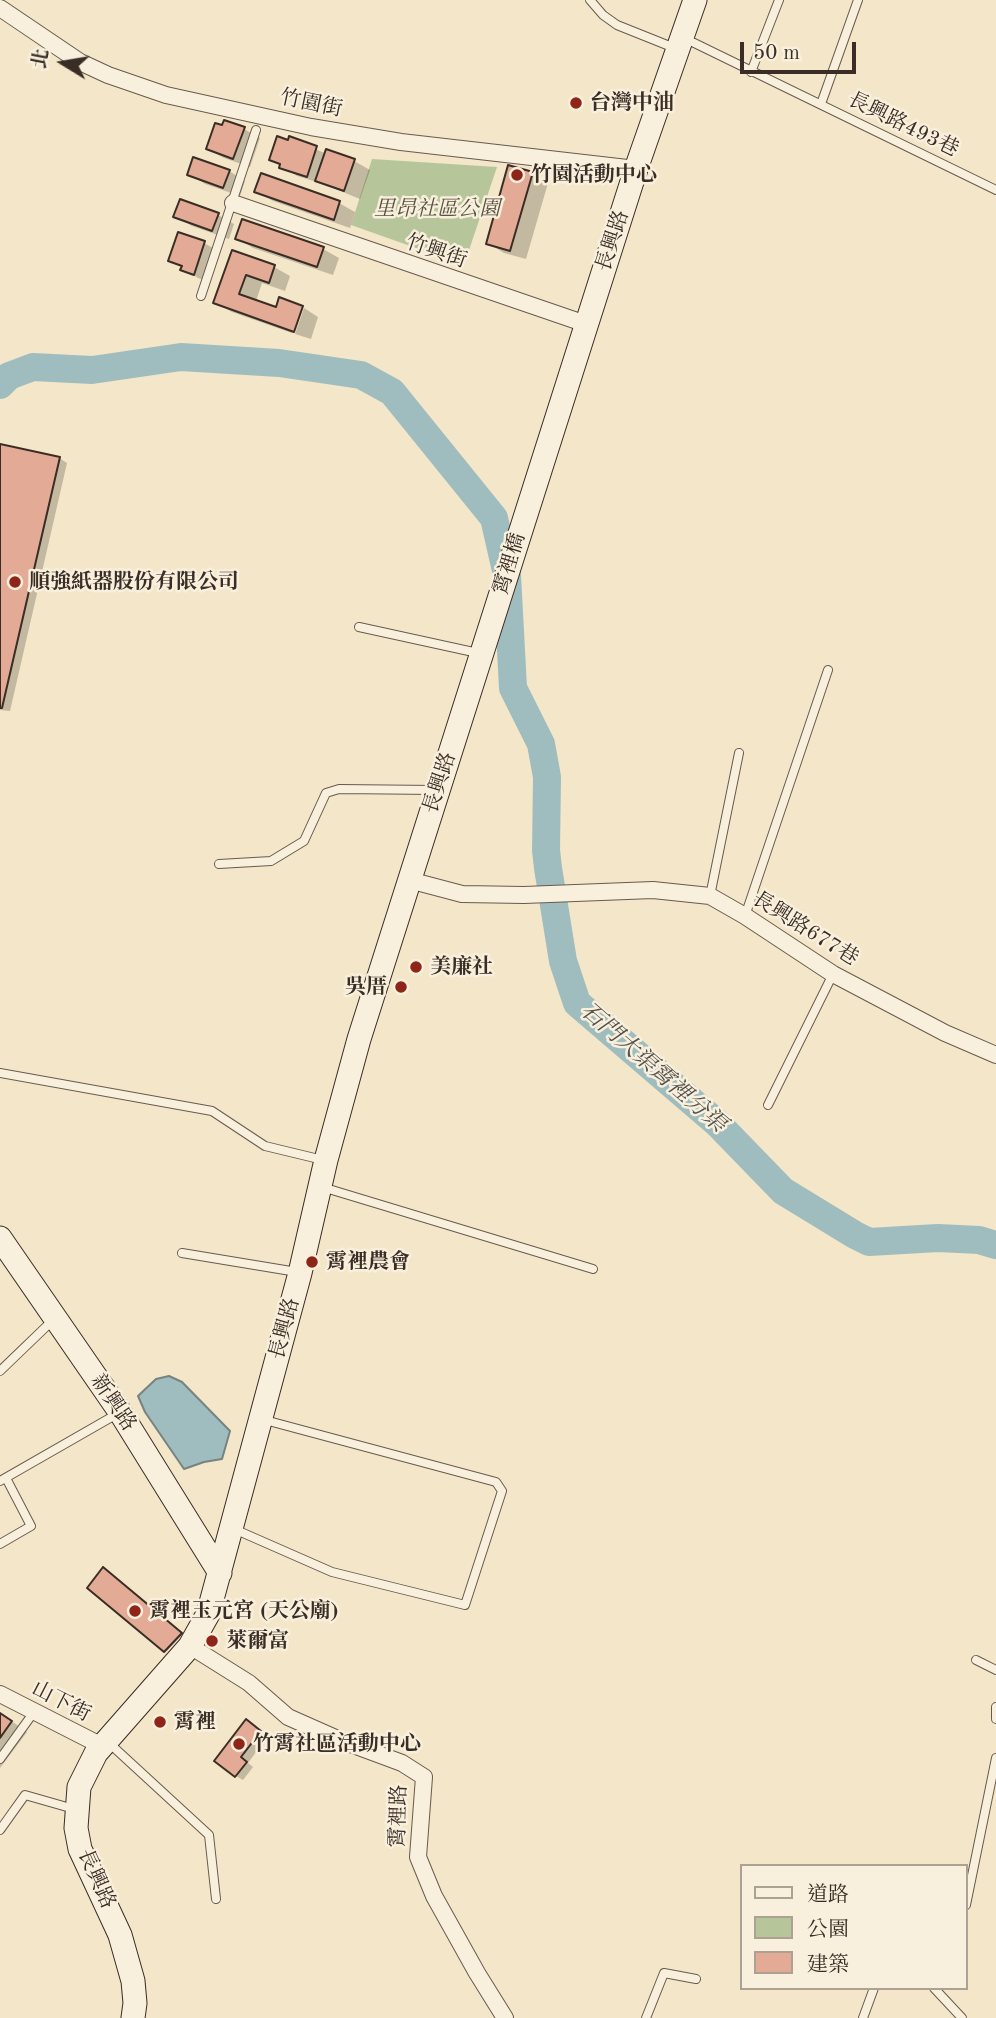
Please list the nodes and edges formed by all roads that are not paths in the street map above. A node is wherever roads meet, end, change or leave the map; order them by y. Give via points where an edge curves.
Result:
1 (590, 0) edge
2 (695, 0) edge
3 (779, 0) edge
4 (858, 0) edge
5 (0, 8) edge
6 (679, 43) junction
7 (751, 72) junction
8 (821, 104) junction
9 (256, 130) dead end
10 (636, 169) junction
11 (996, 190) edge
12 (233, 203) junction
13 (201, 296) dead end
14 (586, 324) junction
15 (523, 523) joint
16 (498, 605) joint
17 (359, 627) dead end
18 (481, 653) junction
19 (828, 670) dead end
20 (739, 753) dead end
21 (438, 790) junction
22 (219, 864) dead end
23 (409, 880) junction
24 (710, 896) junction
25 (745, 916) junction
26 (833, 974) junction
27 (996, 1055) edge
28 (0, 1073) edge
29 (768, 1105) dead end
30 (326, 1160) junction
31 (319, 1186) junction
32 (0, 1238) edge
33 (181, 1253) dead end
34 (593, 1269) dead end
35 (300, 1272) junction
36 (55, 1318) junction
37 (0, 1371) edge
38 (120, 1412) junction
39 (260, 1419) junction
40 (3, 1480) edge
41 (232, 1528) junction
42 (0, 1544) edge
43 (220, 1573) junction
44 (190, 1646) junction
45 (976, 1660) dead end
46 (996, 1670) edge
47 (0, 1694) edge
48 (996, 1707) edge
49 (34, 1712) junction
50 (996, 1719) edge
51 (105, 1743) junction
52 (996, 1758) edge
53 (0, 1759) edge
54 (77, 1810) junction
55 (0, 1830) edge
56 (968, 1895) edge
57 (216, 1899) dead end
58 (696, 1979) dead end
59 (873, 1990) edge
60 (936, 1990) edge
61 (133, 2018) edge
62 (505, 2018) edge
63 (646, 2018) edge
64 (863, 2018) edge
65 (962, 2018) edge

1 - 6 lane, 長興路493巷 via 617,25
2 - 6 main road, 長興路
3 - 7 lane
4 - 8 lane
5 - 10 street, 竹園街 via 80,62 166,94 401,142
6 - 7 lane, 長興路493巷
6 - 10 main road, 長興路
7 - 8 lane, 長興路493巷
8 - 11 lane, 長興路493巷
9 - 12 lane
10 - 14 main road, 長興路
12 - 13 lane
12 - 14 street, 竹興街
14 - 15 main road, 長興路
15 - 16 main road, 霄裡橋
16 - 18 main road, 長興路
17 - 18 lane
18 - 21 main road, 長興路
19 - 25 lane
20 - 24 lane
21 - 22 lane via 339,789 326,793 303,841 271,861
21 - 23 main road, 長興路
23 - 24 street, 長興路677巷 via 462,894 653,890
23 - 30 main road, 長興路
24 - 25 street, 長興路677巷
25 - 26 street, 長興路677巷
26 - 27 street, 長興路677巷
26 - 29 lane
28 - 30 lane via 212,1111 265,1146
30 - 31 main road, 長興路
31 - 34 lane
31 - 35 main road, 長興路
32 - 36 main road, 新興路
33 - 35 lane
35 - 39 main road, 長興路
36 - 37 lane
36 - 38 main road, 新興路
38 - 40 lane
38 - 43 main road, 新興路
39 - 41 main road, 長興路
39 - 41 lane via 496,1482 502,1491 465,1605 332,1572
40 - 42 lane via 31,1526
41 - 43 main road, 長興路
43 - 44 main road, 長興路 via 208,1614
44 - 51 main road, 長興路
44 - 62 street, 霄裡路 via 248,1683 288,1717 402,1763 424,1777 418,1857 434,1896
45 - 46 lane
47 - 49 street, 山下街
48 - 50 lane
49 - 51 street, 山下街
49 - 53 lane
51 - 54 main road, 長興路 via 79,1787
51 - 57 lane via 209,1835
52 - 56 lane
54 - 55 lane via 25,1795
54 - 61 main road, 長興路 via 80,1849 127,1957 133,1982
58 - 63 lane via 664,1973
59 - 64 lane
60 - 65 lane

